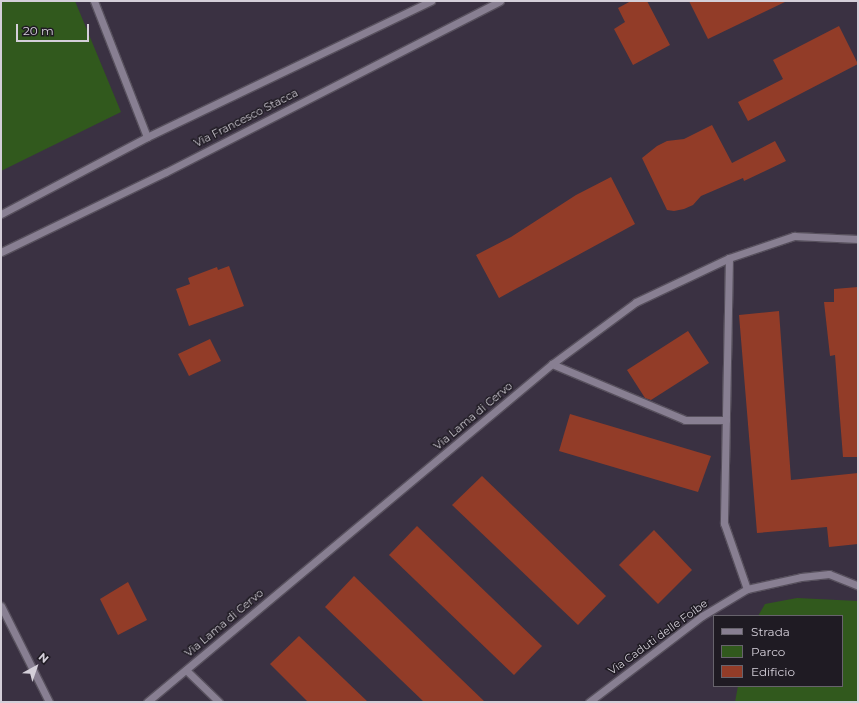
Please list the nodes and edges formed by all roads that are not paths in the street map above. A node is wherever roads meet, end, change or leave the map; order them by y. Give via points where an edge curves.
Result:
1 (94, 1) edge
2 (431, 1) edge
3 (500, 1) edge
4 (148, 137) junction
5 (1, 214) edge
6 (858, 239) edge
7 (1, 252) edge
8 (729, 258) junction
9 (552, 364) junction
10 (726, 420) junction
11 (858, 586) edge
12 (747, 589) junction
13 (1, 606) edge
14 (186, 670) junction
15 (49, 702) edge
16 (147, 702) edge
17 (219, 702) edge
18 (589, 702) edge

1 - 4 street
2 - 4 street
3 - 7 street, Via Francesco Stacca via 166,172
4 - 5 street
6 - 8 street, Via Lama di Cervo via 794,236
8 - 9 street, Via Lama di Cervo via 636,302
8 - 10 street
9 - 10 street via 685,420
9 - 14 street, Via Lama di Cervo
10 - 12 street via 724,523
11 - 12 street, Via Caduti delle Foibe via 830,574 800,577
12 - 18 street, Via Caduti delle Foibe via 702,616
13 - 15 street
14 - 16 street, Via Lama di Cervo
14 - 17 street

